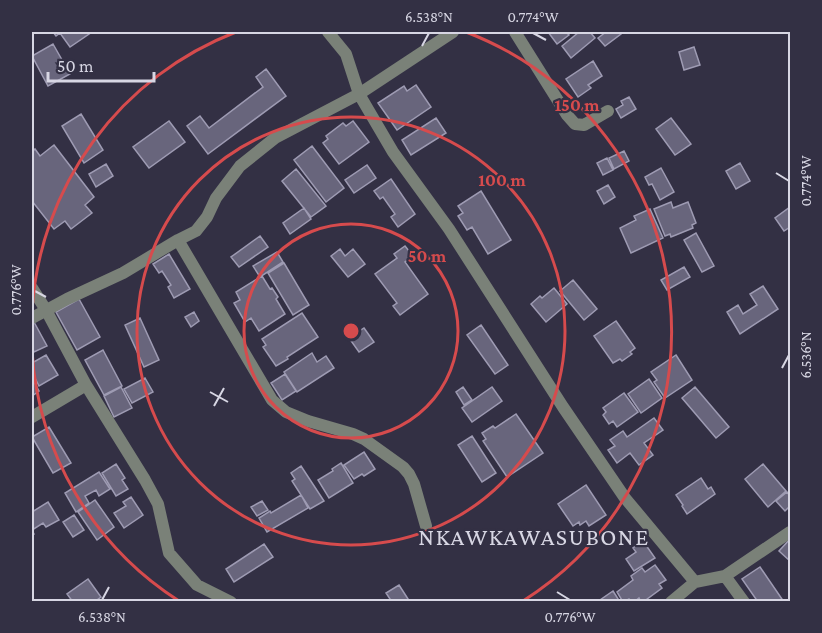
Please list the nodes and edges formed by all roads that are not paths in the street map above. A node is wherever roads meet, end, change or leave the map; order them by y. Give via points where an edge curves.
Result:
1 (328, 32) edge
2 (453, 32) edge
3 (515, 32) edge
4 (359, 94) junction
5 (608, 111) dead end
6 (178, 240) junction
7 (32, 288) edge
8 (46, 310) junction
9 (32, 318) edge
10 (86, 385) junction
11 (32, 417) edge
12 (426, 526) dead end
13 (790, 532) edge
14 (725, 576) junction
15 (695, 582) junction
16 (231, 602) edge
17 (671, 602) edge
18 (744, 602) edge

1 - 4 street via 346,54
2 - 4 street
3 - 5 street via 575,124 584,125
4 - 6 street via 275,138 240,166 196,231
4 - 15 street via 393,152 449,229 625,498
6 - 8 street via 123,273
6 - 12 street via 273,400 286,412 364,439 403,467 414,484
7 - 8 street
8 - 9 street
8 - 10 street
10 - 11 street
10 - 16 street via 158,504 169,553 197,585
13 - 14 street
14 - 15 street
14 - 18 street
15 - 17 street

